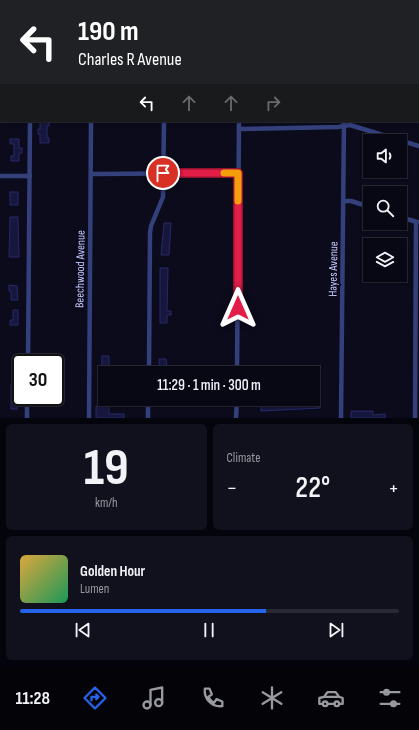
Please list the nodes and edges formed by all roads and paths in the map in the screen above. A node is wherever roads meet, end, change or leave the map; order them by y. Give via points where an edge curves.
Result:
1 (30, 122) edge
2 (92, 122) edge
3 (164, 122) edge
4 (239, 122) edge
5 (344, 123) edge
6 (239, 129) junction
7 (419, 146) edge
8 (163, 173) junction
9 (238, 173) junction
10 (91, 174) junction
11 (0, 176) edge
12 (30, 176) junction
13 (344, 200) junction
14 (363, 205) edge
15 (407, 219) edge
16 (418, 222) edge
17 (28, 354) edge
18 (148, 366) edge
19 (237, 366) edge
20 (27, 406) edge
21 (148, 406) edge
22 (237, 406) edge
23 (27, 418) edge
24 (89, 418) edge
25 (148, 418) edge
26 (236, 418) edge
27 (341, 418) edge
28 (415, 418) edge

1 - 12 street
2 - 10 street, Beechwood Avenue
3 - 8 street
4 - 6 street
5 - 6 street via 318,128
5 - 7 street
5 - 13 street, Hayes Avenue
6 - 9 street
8 - 9 street
8 - 10 street
8 - 18 street via 162,200 150,233
9 - 19 street
10 - 24 street, Beechwood Avenue
11 - 12 street
12 - 17 street
13 - 14 street
13 - 27 street, Hayes Avenue
15 - 16 street
16 - 28 street
20 - 23 street
21 - 25 street
22 - 26 street

